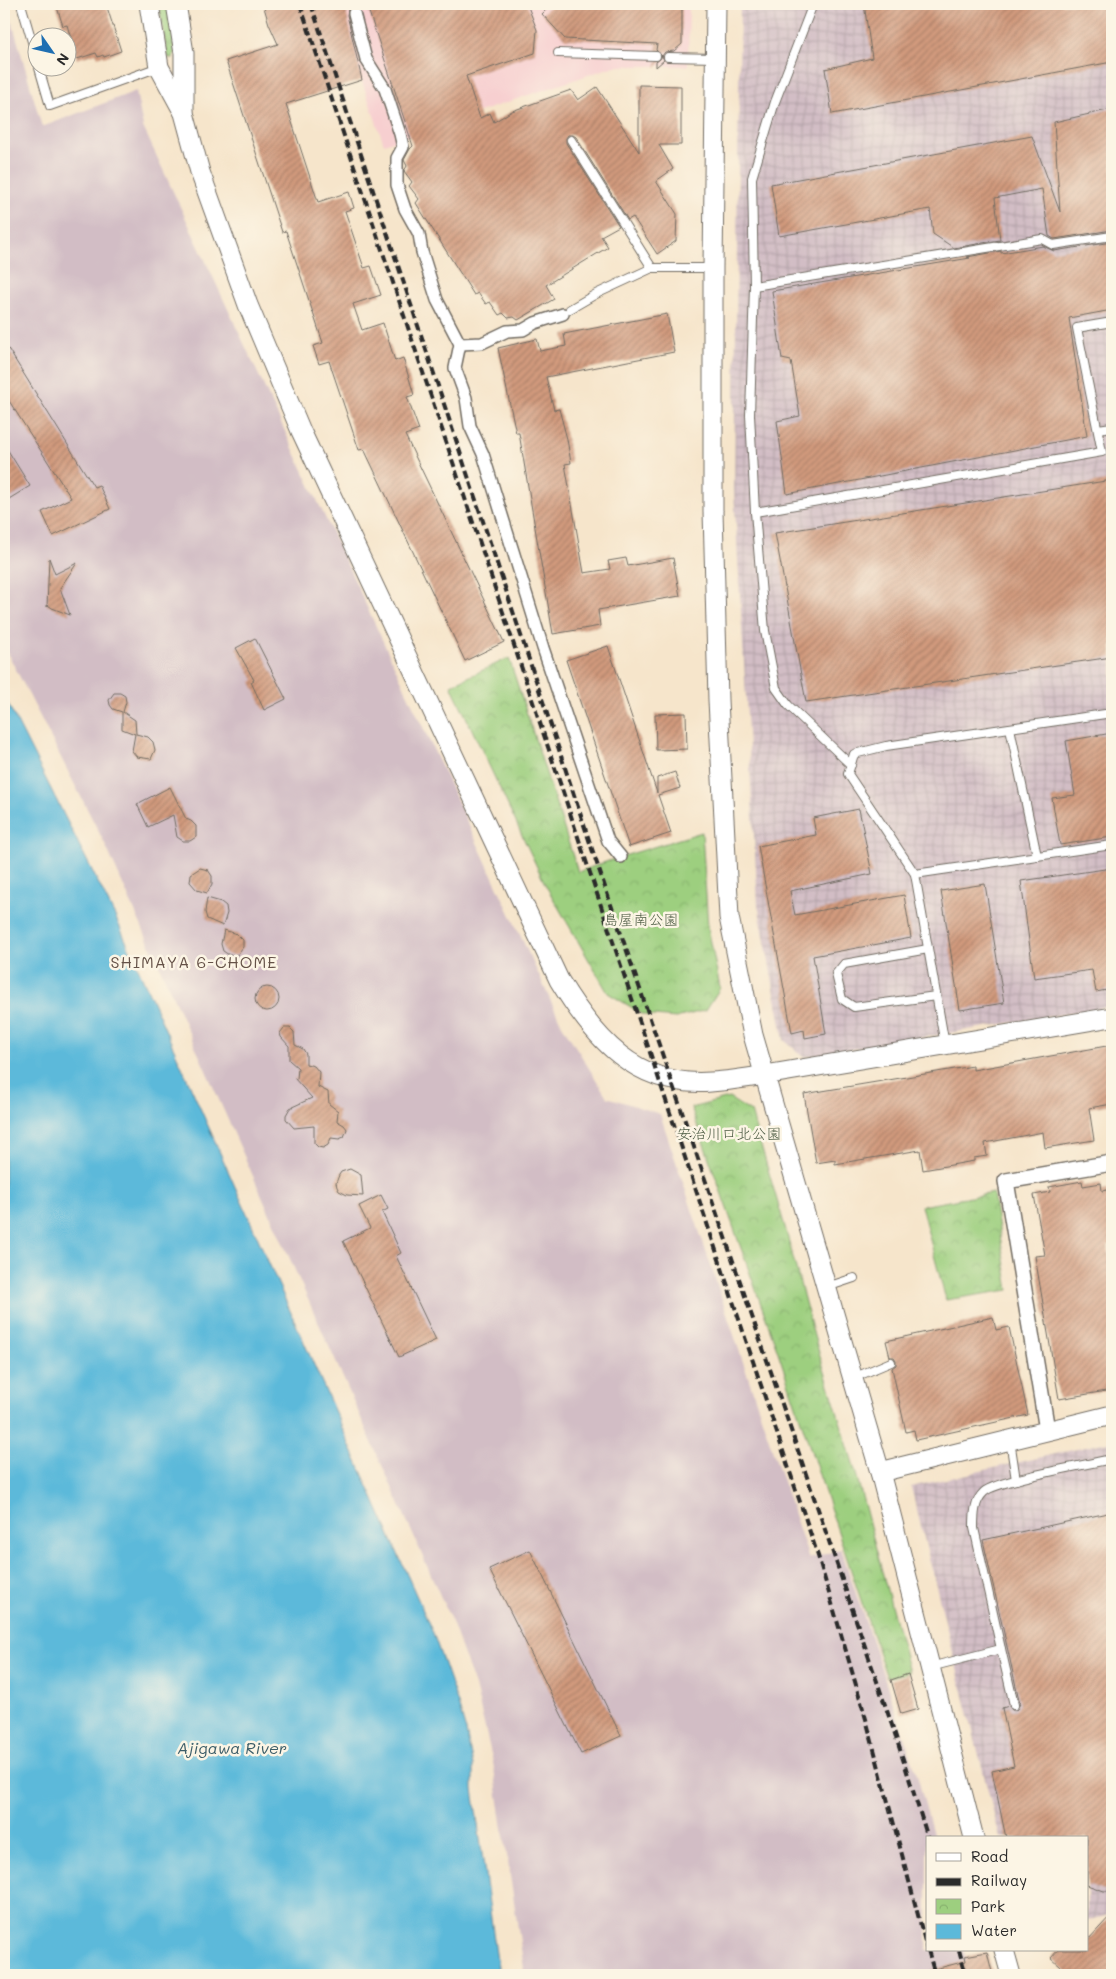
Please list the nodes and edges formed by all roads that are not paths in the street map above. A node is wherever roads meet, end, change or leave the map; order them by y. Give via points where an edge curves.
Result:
1 (21, 4) edge
2 (149, 4) edge
3 (176, 4) edge
4 (716, 4) edge
5 (813, 4) edge
6 (354, 13) dead end
7 (28, 28) edge
8 (558, 53) dead end
9 (656, 56) dead end
10 (668, 57) dead end
11 (716, 58) junction
12 (159, 67) junction
13 (42, 78) edge
14 (184, 113) junction
15 (570, 140) dead end
16 (1112, 236) edge
17 (652, 268) junction
18 (713, 268) junction
19 (754, 286) junction
20 (567, 311) joint
21 (1112, 322) edge
22 (460, 344) junction
23 (1112, 427) edge
24 (1098, 429) junction
25 (755, 512) junction
26 (1112, 713) edge
27 (1010, 728) junction
28 (851, 765) junction
29 (1112, 844) edge
30 (621, 856) dead end
31 (1037, 856) junction
32 (915, 874) junction
33 (928, 949) junction
34 (936, 996) junction
35 (1112, 1017) edge
36 (945, 1045) junction
37 (765, 1076) junction
38 (1112, 1163) edge
39 (854, 1278) dead end
40 (827, 1287) junction
41 (891, 1362) dead end
42 (853, 1378) junction
43 (1112, 1415) edge
44 (1046, 1430) junction
45 (1010, 1440) junction
46 (1112, 1459) edge
47 (880, 1472) junction
48 (1016, 1480) junction
49 (1001, 1650) junction
50 (930, 1667) junction
51 (1014, 1705) dead end
52 (973, 1836) edge
53 (1005, 1952) edge
54 (1011, 1975) edge

1 - 7 lane
2 - 12 street
3 - 14 street via 184,53
4 - 11 street
5 - 19 lane via 774,102 752,178
6 - 22 street via 366,60 385,89 400,134 403,147 397,158 397,185 405,209 419,234 438,300
8 - 9 lane
10 - 11 lane
11 - 18 street
12 - 13 lane via 50,106
12 - 14 street
14 - 37 street via 200,172 248,305 301,431 559,980 602,1040 617,1054 651,1074 667,1079 710,1082
15 - 17 lane
16 - 19 lane via 1053,245 1042,239
17 - 18 lane
17 - 20 lane
18 - 37 street via 713,521 729,917
19 - 25 lane via 750,415
20 - 22 street via 482,343
21 - 24 lane via 1077,328
22 - 30 street via 455,368 466,398 470,426 483,454 543,648 608,841
23 - 24 lane
24 - 25 lane via 1102,452
25 - 28 lane via 765,631 776,688 788,705
26 - 27 lane
27 - 28 lane via 878,748 854,754
27 - 31 lane
28 - 32 lane via 848,774
29 - 31 lane
31 - 32 lane
32 - 33 lane
33 - 34 lane
33 - 34 lane via 844,964 836,974 842,999 854,1007
34 - 36 lane
35 - 36 street
36 - 37 street
37 - 40 street
38 - 44 street via 1006,1181
39 - 40 lane
40 - 42 street
41 - 42 lane
42 - 47 street
43 - 44 street
44 - 45 street
45 - 47 street
45 - 48 lane
46 - 48 lane
47 - 50 street
48 - 49 lane via 984,1492 974,1514 974,1528
49 - 50 lane
49 - 51 lane
50 - 52 street
53 - 54 street

